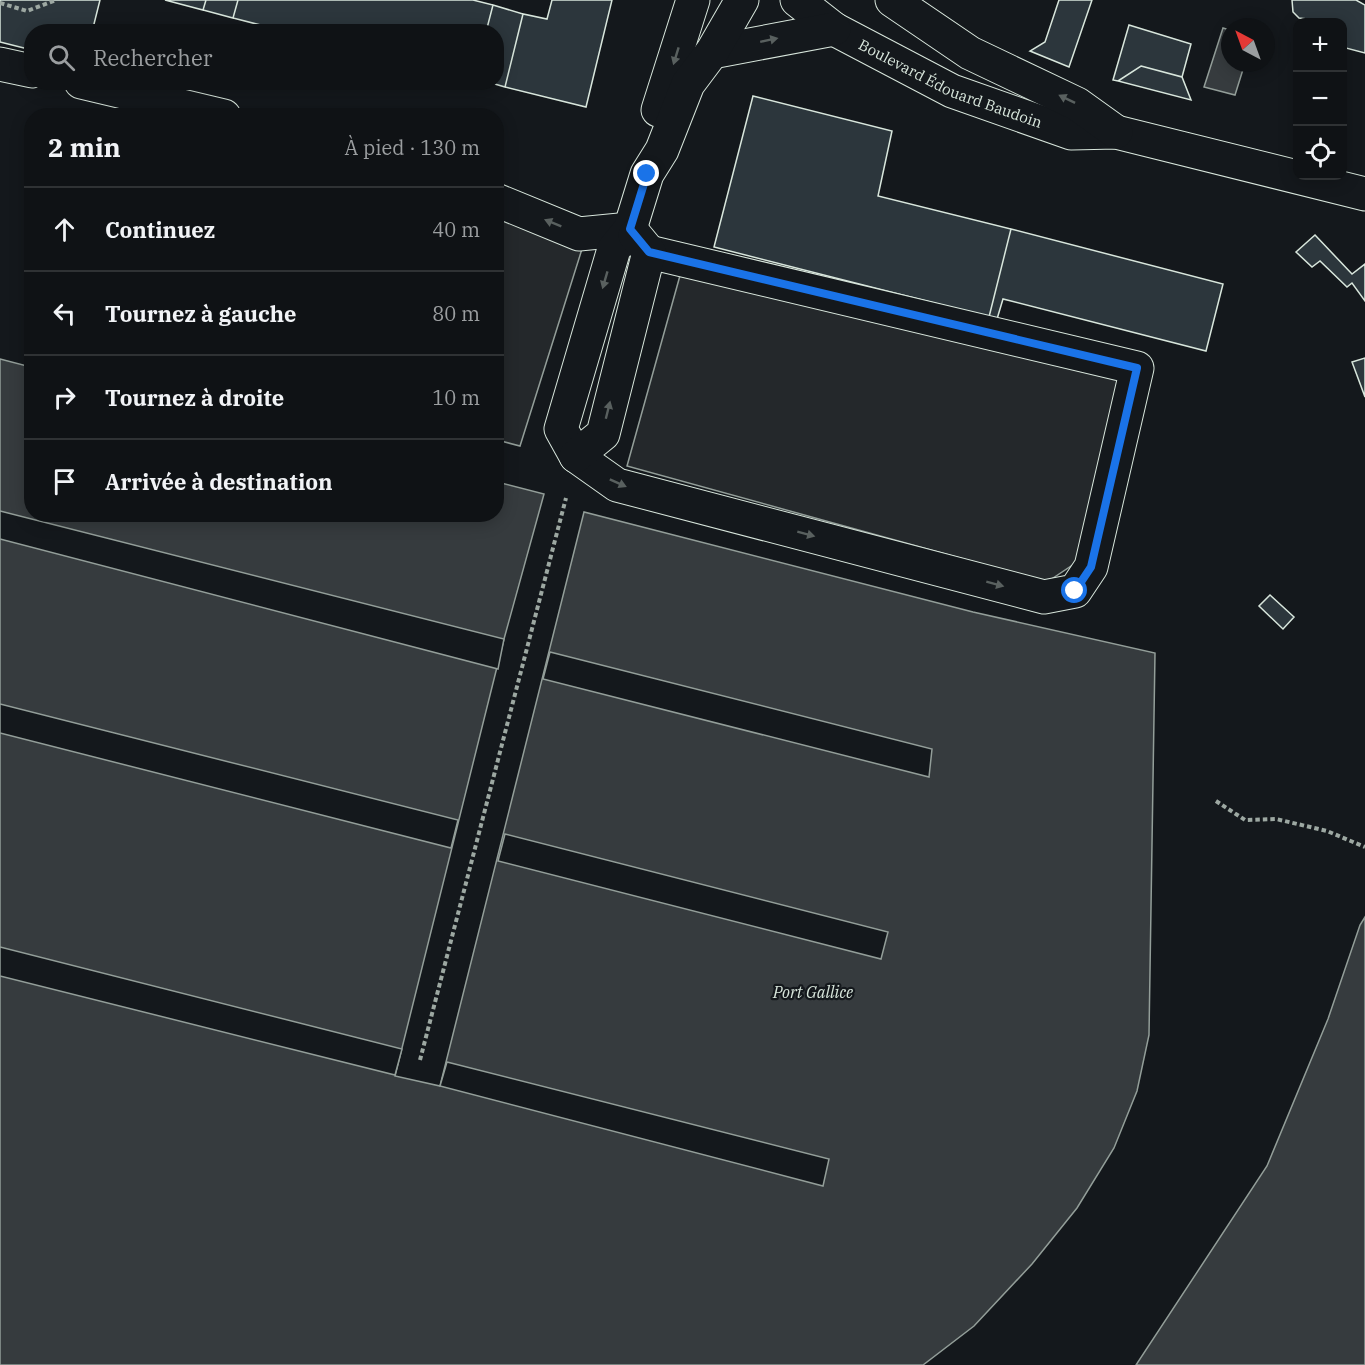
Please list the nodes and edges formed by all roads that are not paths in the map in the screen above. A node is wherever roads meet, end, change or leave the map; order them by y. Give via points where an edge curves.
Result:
1 (693, 0) edge
2 (742, 0) edge
3 (796, 0) edge
4 (892, 0) edge
5 (834, 29) junction
6 (712, 52) junction
7 (0, 64) edge
8 (24, 69) edge
9 (112, 90) edge
10 (190, 108) edge
11 (1116, 132) junction
12 (647, 174) junction
13 (1365, 194) edge
14 (504, 203) edge
15 (639, 240) junction

1 -> 12 street via 647,147
2 - 6 street
3 - 5 street, Boulevard Édouard Baudoin
11 -> 4 street, Boulevard Édouard Baudoin via 1077,104 970,53
6 -> 5 street
5 - 11 street, Boulevard Édouard Baudoin via 952,91 1071,133
6 - 12 street via 688,84 662,150
7 - 8 street
9 - 10 street
11 - 13 street, Boulevard Édouard Baudoin
12 - 15 street
15 -> 14 street via 579,234
15 -> 15 street via 614,249 561,429 576,456 617,485 1044,597 1075,591 1091,567 1137,368

